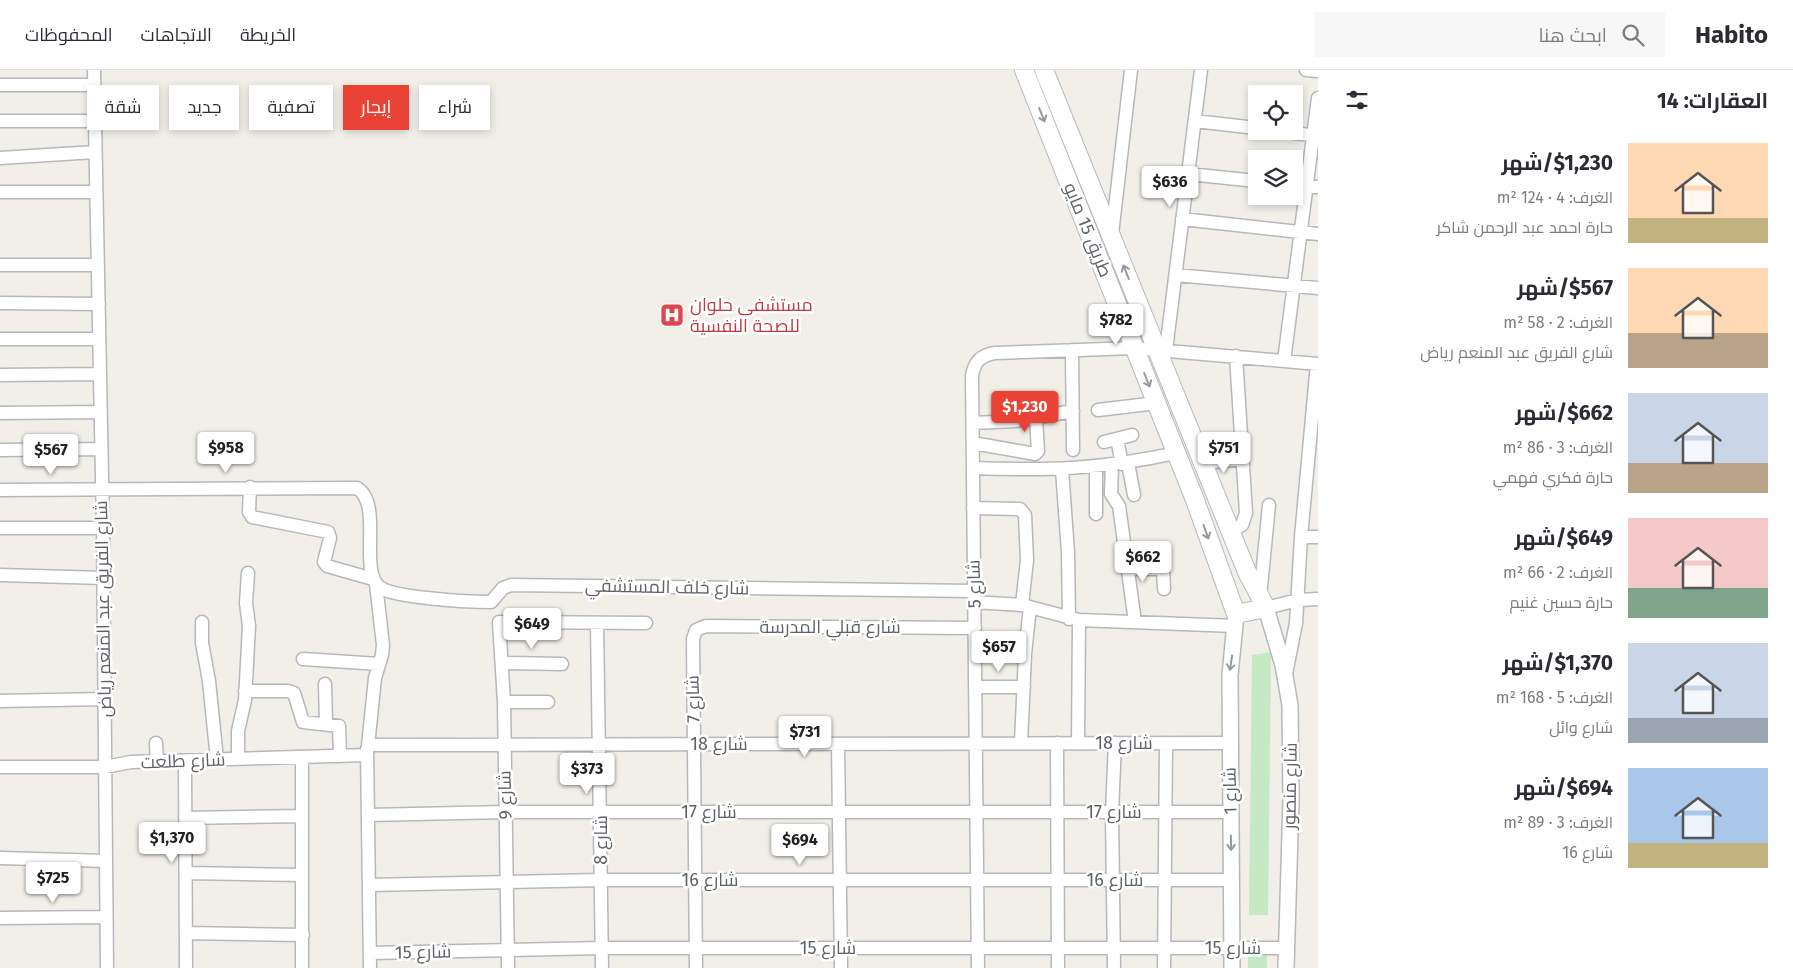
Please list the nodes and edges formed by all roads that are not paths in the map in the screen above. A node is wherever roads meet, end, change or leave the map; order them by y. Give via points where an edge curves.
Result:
1 (94, 70) edge
2 (1024, 70) edge
3 (1044, 70) edge
4 (1131, 70) edge
5 (1200, 70) edge
6 (1306, 70) edge
7 (1318, 71) edge
8 (0, 85) edge
9 (87, 85) edge
10 (94, 85) edge
11 (1318, 98) edge
12 (0, 121) edge
13 (87, 121) edge
14 (1195, 121) junction
15 (1248, 127) edge
16 (95, 130) edge
17 (1303, 134) edge
18 (1316, 136) edge
19 (95, 152) junction
20 (0, 158) edge
21 (1189, 174) junction
22 (1248, 180) edge
23 (1306, 186) edge
24 (0, 192) edge
25 (96, 192) junction
26 (1182, 219) junction
27 (1301, 232) junction
28 (1318, 234) edge
29 (1112, 236) junction
30 (0, 265) edge
31 (98, 265) junction
32 (1176, 274) junction
33 (1294, 285) junction
34 (1318, 288) edge
35 (0, 303) edge
36 (99, 304) junction
37 (0, 339) edge
38 (99, 340) junction
39 (1134, 348) junction
40 (1072, 350) junction
41 (1162, 350) junction
42 (1236, 356) junction
43 (1284, 361) junction
44 (1318, 364) edge
45 (100, 374) junction
46 (0, 375) edge
47 (1157, 403) junction
48 (1098, 410) dead end
49 (1073, 411) junction
50 (100, 412) junction
51 (0, 413) edge
52 (1036, 418) junction
53 (972, 423) junction
54 (1132, 435) dead end
55 (1117, 439) junction
56 (1104, 442) dead end
57 (973, 443) junction
58 (101, 449) junction
59 (0, 450) edge
60 (1073, 450) dead end
61 (1176, 453) junction
62 (1242, 459) junction
63 (1204, 463) junction
64 (1121, 464) junction
65 (1096, 467) junction
66 (973, 468) junction
67 (1062, 470) junction
68 (250, 487) junction
69 (0, 490) edge
70 (102, 490) junction
71 (1134, 495) dead end
72 (1269, 505) dead end
73 (973, 508) junction
74 (1096, 514) dead end
75 (0, 528) edge
76 (103, 528) junction
77 (1231, 532) junction
78 (1301, 537) junction
79 (1318, 537) edge
80 (1128, 569) junction
81 (248, 573) dead end
82 (0, 575) edge
83 (104, 578) junction
84 (375, 581) junction
85 (1164, 589) dead end
86 (974, 596) junction
87 (1318, 599) edge
88 (1298, 600) junction
89 (1263, 603) junction
90 (1026, 606) junction
91 (1074, 619) junction
92 (1236, 620) junction
93 (202, 622) dead end
94 (1135, 622) junction
95 (597, 623) junction
96 (646, 623) dead end
97 (975, 628) junction
98 (692, 640) joint
99 (303, 659) dead end
100 (502, 663) junction
101 (379, 664) junction
102 (562, 664) dead end
103 (1286, 675) junction
104 (325, 684) dead end
105 (975, 687) junction
106 (1024, 687) junction
107 (245, 691) junction
108 (104, 699) junction
109 (0, 701) edge
110 (504, 702) junction
111 (548, 702) dead end
112 (326, 724) junction
113 (156, 743) dead end
114 (1021, 743) junction
115 (1057, 743) junction
116 (1078, 743) junction
117 (1115, 743) junction
118 (1166, 743) junction
119 (1230, 743) junction
120 (504, 744) junction
121 (598, 744) junction
122 (694, 744) junction
123 (838, 744) junction
124 (976, 744) junction
125 (368, 750) junction
126 (340, 756) junction
127 (302, 757) junction
128 (238, 759) junction
129 (217, 760) junction
130 (185, 761) junction
131 (157, 762) junction
132 (0, 767) edge
133 (105, 767) junction
134 (506, 812) junction
135 (601, 812) junction
136 (694, 812) junction
137 (839, 812) junction
138 (976, 812) junction
139 (1058, 812) junction
140 (1112, 812) junction
141 (1166, 812) junction
142 (1231, 812) junction
143 (368, 815) junction
144 (302, 816) junction
145 (185, 818) junction
146 (0, 858) edge
147 (106, 861) junction
148 (186, 874) junction
149 (302, 874) junction
150 (601, 880) junction
151 (695, 880) junction
152 (840, 880) junction
153 (977, 880) junction
154 (1058, 880) junction
155 (1231, 880) junction
156 (1113, 881) junction
157 (1165, 881) junction
158 (507, 882) junction
159 (369, 885) junction
160 (106, 917) junction
161 (0, 918) edge
162 (186, 933) junction
163 (302, 935) junction
164 (602, 948) junction
165 (696, 948) junction
166 (840, 948) junction
167 (978, 948) junction
168 (1058, 948) junction
169 (1114, 948) junction
170 (1164, 948) junction
171 (1232, 948) junction
172 (1286, 948) junction
173 (508, 950) junction
174 (370, 953) junction
175 (107, 968) edge
176 (186, 968) edge
177 (302, 968) edge
178 (370, 968) edge
179 (508, 968) edge
180 (602, 968) edge
181 (696, 968) edge
182 (841, 968) edge
183 (978, 968) edge
184 (1058, 968) edge
185 (1114, 968) edge
186 (1164, 968) edge
187 (1232, 968) edge
188 (1286, 968) edge

1 - 10 street, شارع الفريق عبد المنعم رياض
2 -> 39 main road, طريق 15 مايو
3 - 29 main road, طريق 15 مايو
4 - 29 street
5 - 14 street
6 - 7 street
8 - 9 street
11 - 18 street
12 - 13 street
14 - 15 street
14 - 21 street
16 - 19 street, شارع الفريق عبد المنعم رياض
17 - 18 street
18 - 23 street
19 - 20 street
19 - 25 street, شارع الفريق عبد المنعم رياض
21 - 22 street
21 - 26 street
23 - 27 street
24 - 25 street
25 - 31 street, شارع الفريق عبد المنعم رياض
26 - 27 street
26 - 32 street
27 - 28 street
27 - 33 street
41 -> 29 main road, طريق 15 مايو
30 - 31 street
31 - 36 street, شارع الفريق عبد المنعم رياض
32 - 33 street
32 - 41 street
33 - 34 street
33 - 43 street
35 - 36 street
36 - 38 street, شارع الفريق عبد المنعم رياض
37 - 38 street
38 - 45 street, شارع الفريق عبد المنعم رياض
39 - 40 street, شارع 5
39 - 41 street, شارع 5
39 -> 47 main road, طريق 15 مايو
40 - 49 street
40 - 53 street, شارع 5 via 995,353 981,357 972,376
41 - 42 street, شارع 5
41 - 63 main road, طريق 15 مايو
42 - 43 street, شارع 5
42 - 62 street
43 - 44 street, شارع 5
44 - 78 street
45 - 46 street
45 - 50 street, شارع الفريق عبد المنعم رياض
47 - 48 street
47 - 61 main road, طريق 15 مايو
49 - 52 street
49 - 60 street
50 - 51 street
50 - 58 street, شارع الفريق عبد المنعم رياض
52 - 53 street
52 - 57 street via 1038,450 1035,454
53 - 57 street, شارع 5
54 - 55 street
55 - 56 street
55 - 64 street
57 - 66 street, شارع 5
58 - 59 street
58 - 70 street, شارع الفريق عبد المنعم رياض
61 - 64 street
61 -> 92 main road, طريق 15 مايو via 1233,601
62 - 63 street
62 - 77 street via 1245,519 1238,529
63 - 77 main road, طريق 15 مايو
64 - 65 street
64 - 71 street
64 - 80 street via 1111,494 1119,506
65 - 67 street
65 - 74 street
66 - 67 street
66 - 73 street, شارع 5
67 - 91 street
68 - 70 street
68 - 84 street, شارع خلف المستشفي via 249,512 252,517 328,532 330,538 324,562 327,566
68 - 84 street via 350,487 363,492 367,497
69 - 70 street
70 - 76 street, شارع الفريق عبد المنعم رياض
72 - 89 street, شارع منصور
73 - 86 street, شارع 5
73 - 90 street via 1020,509 1025,515
75 - 76 street
76 - 83 street, شارع الفريق عبد المنعم رياض
77 - 89 main road, طريق 15 مايو
78 - 79 street
78 - 88 street
80 - 85 street via 1163,569
80 - 94 street
81 - 107 street
82 - 83 street
83 - 108 street, شارع الفريق عبد المنعم رياض
84 - 86 street, شارع خلف المستشفي via 387,591 489,602 503,588 511,585
84 - 101 street via 382,635
86 - 90 street, شارع خلف المستشفي
86 - 97 street, شارع 5
87 - 88 street
88 - 89 street
88 - 103 street
89 - 92 main road
89 - 103 street, شارع منصور
90 - 91 street, شارع خلف المستشفي
90 - 106 street
91 - 94 street, شارع خلف المستشفي
91 - 116 street
92 - 94 street, شارع خلف المستشفي
92 -> 119 street, شارع 1 via 1230,675
93 - 129 street
95 - 96 street
95 - 100 street, شارع 9 via 499,622
95 - 121 street, شارع 8
97 - 98 street, شارع قبلي المدرسة via 706,626 696,630
97 - 105 street, شارع 5
98 - 122 street, شارع 7
99 - 101 street
100 - 102 street
100 - 110 street, شارع 9
101 - 125 street via 374,678
103 - 172 street, شارع منصور via 1291,725 1291,780
104 - 112 street
105 - 106 street
105 - 124 street, شارع 5
106 - 114 street
107 - 112 street via 291,692 296,696 303,722
107 - 128 street via 238,731
108 - 109 street
108 - 133 street, شارع الفريق عبد المنعم رياض
110 - 111 street
110 - 120 street, شارع 9
112 - 126 street via 336,724 340,729
113 - 131 street
114 - 115 street, شارع 18
114 - 124 street, شارع 18
115 - 116 street, شارع 18
115 - 139 street
116 - 117 street, شارع 18
117 - 118 street, شارع 18
117 - 140 street
118 - 119 street, شارع 18
118 - 141 street
119 - 142 street, شارع 1
120 - 121 street, شارع 18
120 - 125 street, شارع 18
120 - 134 street, شارع 9
121 - 122 street, شارع 18
121 - 135 street, شارع 8
122 - 123 street, شارع 18
122 - 136 street, شارع 7
123 - 124 street, شارع 18
123 - 137 street
124 - 138 street, شارع 5
125 - 126 street, شارع طلعت
125 - 143 street
126 - 127 street, شارع طلعت
127 - 128 street, شارع طلعت
127 - 144 street
128 - 129 street, شارع طلعت
129 - 130 street, شارع طلعت
130 - 131 street, شارع طلعت
130 - 145 street
131 - 133 street, شارع طلعت
132 - 133 street, شارع طلعت
133 - 147 street, شارع الفريق عبد المنعم رياض
134 - 135 street, شارع 17
134 - 143 street, شارع 17
134 - 158 street, شارع 9
135 - 136 street, شارع 17
135 - 150 street, شارع 8
136 - 137 street, شارع 17
136 - 151 street, شارع 7
137 - 138 street, شارع 17
137 - 152 street
138 - 139 street, شارع 17
138 - 153 street, شارع 5
139 - 140 street, شارع 17
139 - 154 street
140 - 141 street, شارع 17
140 - 156 street
141 - 142 street, شارع 17
141 - 157 street
142 -> 155 street, شارع 1
143 - 159 street
144 - 145 street
144 - 149 street
145 - 148 street
146 - 147 street
147 - 160 street, شارع الفريق عبد المنعم رياض
148 - 149 street
148 - 162 street
149 - 163 street
150 - 151 street, شارع 16
150 - 158 street, شارع 16
150 - 164 street, شارع 8
151 - 152 street, شارع 16
151 - 165 street, شارع 7
152 - 153 street, شارع 16
152 - 166 street
153 - 154 street, شارع 16
153 - 167 street, شارع 5
154 - 156 street, شارع 16
154 - 168 street
155 - 157 street, شارع 16
155 - 171 street, شارع 1
156 - 157 street, شارع 16
156 - 169 street
157 - 170 street
158 - 159 street, شارع 16
158 - 173 street, شارع 9
159 - 174 street
160 - 161 street
160 - 175 street, شارع الفريق عبد المنعم رياض
162 - 163 street
162 - 176 street
163 - 177 street
164 - 165 street, شارع 15
164 - 173 street, شارع 15
164 - 180 street, شارع 8
165 - 166 street, شارع 15
165 - 181 street, شارع 7
166 - 167 street, شارع 15
166 - 182 street
167 - 168 street, شارع 15
167 - 183 street, شارع 5
168 - 169 street, شارع 15
168 - 184 street
169 - 170 street, شارع 15
169 - 185 street
170 - 171 street, شارع 15
170 - 186 street
171 - 172 street, شارع 15
171 - 187 street, شارع 1
172 - 188 street, شارع منصور
173 - 174 street, شارع 15
173 - 179 street, شارع 9
174 - 178 street

